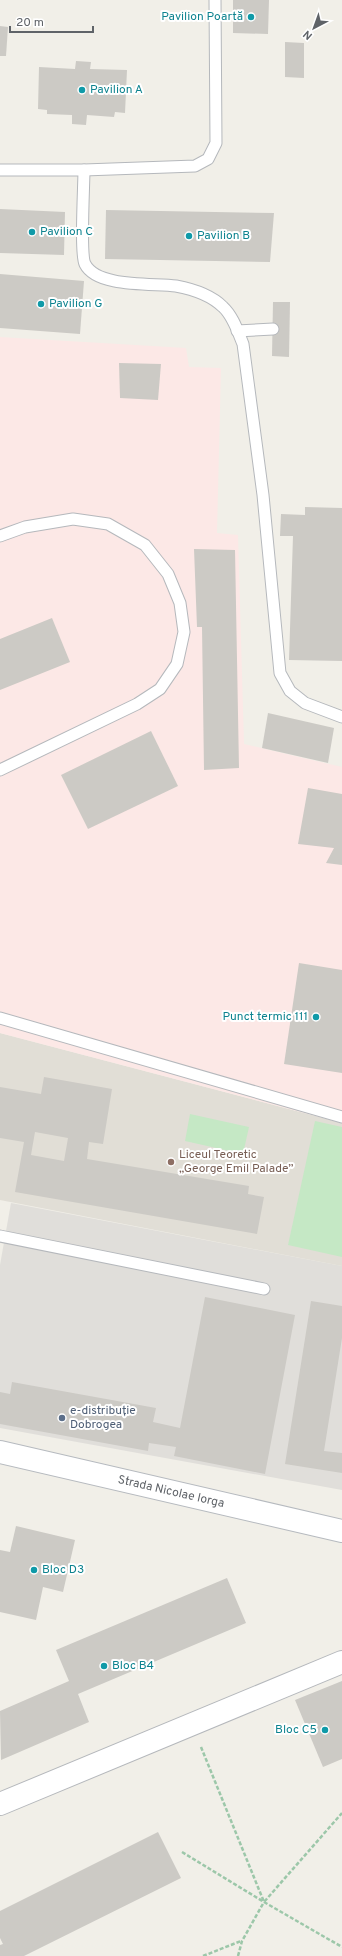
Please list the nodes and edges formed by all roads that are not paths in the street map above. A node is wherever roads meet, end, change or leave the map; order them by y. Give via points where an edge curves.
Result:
1 (215, 0) edge
2 (0, 170) edge
3 (84, 170) junction
4 (273, 329) dead end
5 (237, 331) junction
6 (0, 536) edge
7 (342, 717) edge
8 (0, 770) edge
9 (0, 1018) edge
10 (342, 1117) edge
11 (0, 1236) edge
12 (264, 1290) dead end
13 (0, 1452) edge
14 (342, 1531) edge
15 (342, 1662) edge
16 (0, 1804) edge

1 - 3 lane via 216,143 208,159 195,166
2 - 3 lane
3 - 5 lane via 85,264 96,274 119,282 177,286 205,294 223,307
4 - 5 lane
5 - 7 lane via 243,344 263,495 280,673 290,691 305,703
6 - 8 lane via 25,527 73,519 108,524 145,544 168,574 180,603 184,632 177,664 160,689 137,704
9 - 10 lane
11 - 12 lane
13 - 14 street, Strada Nicolae Iorga
15 - 16 street

